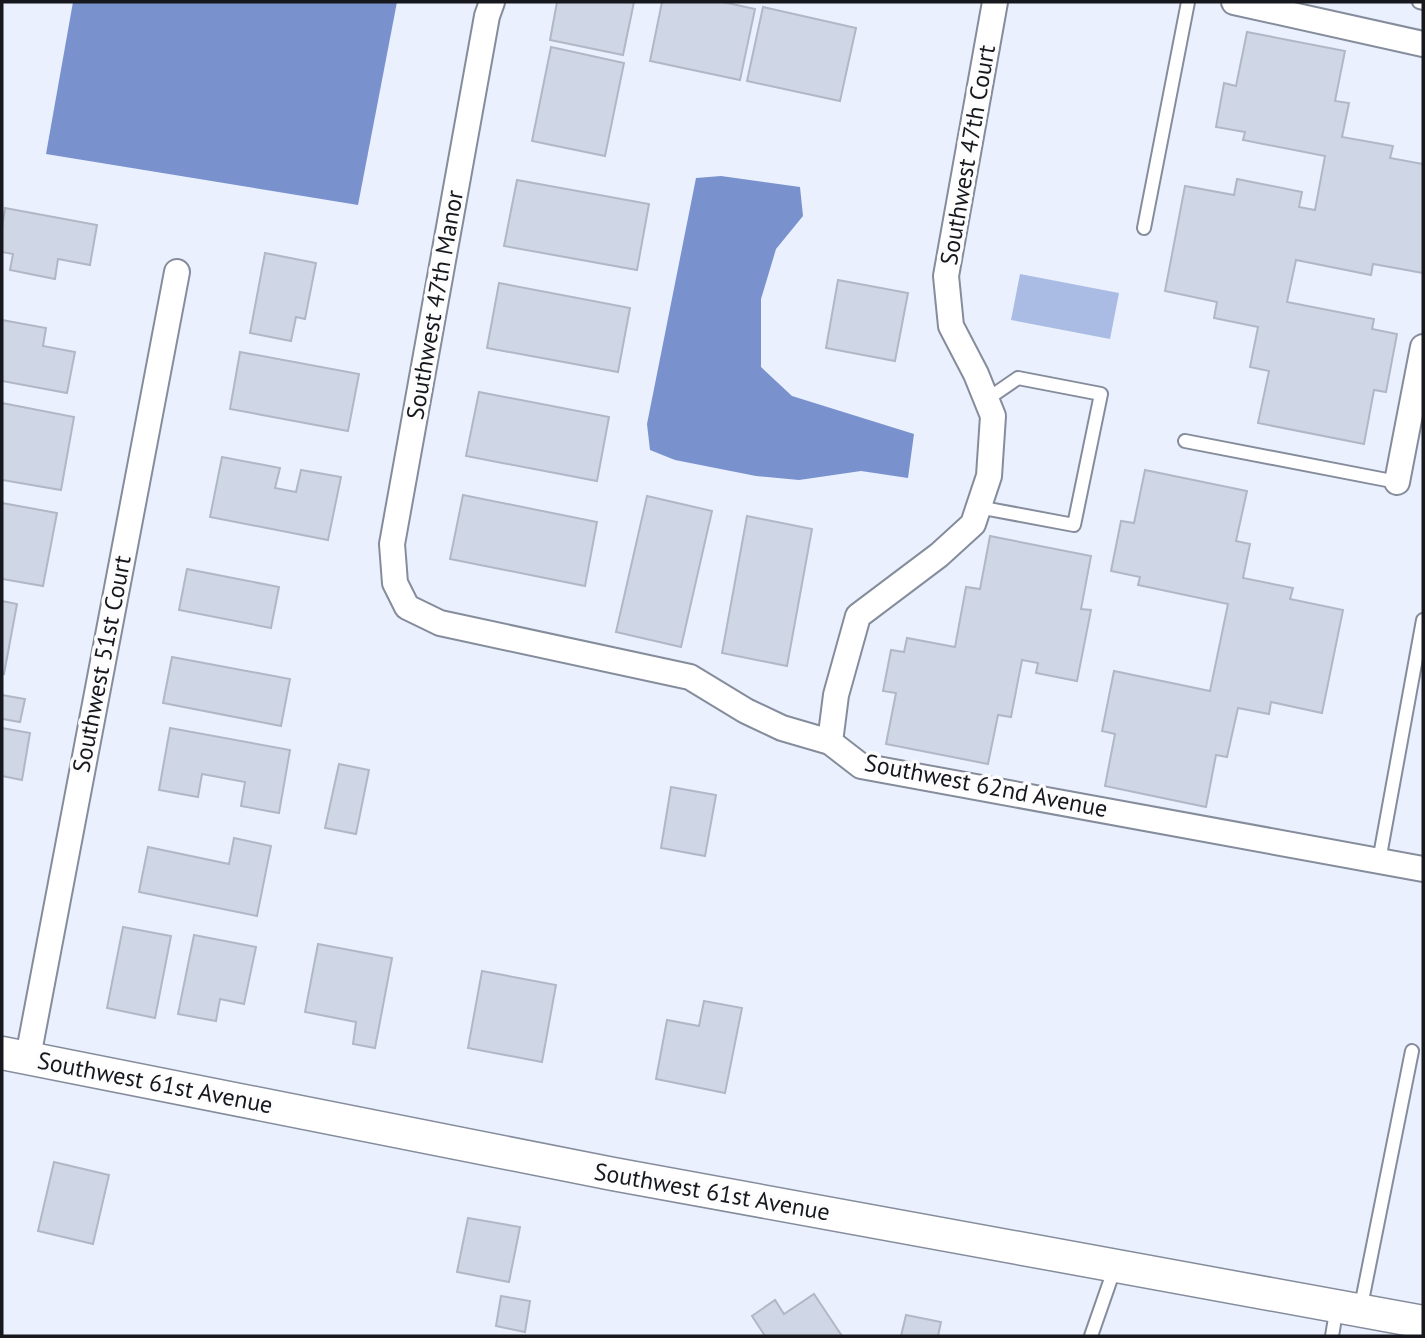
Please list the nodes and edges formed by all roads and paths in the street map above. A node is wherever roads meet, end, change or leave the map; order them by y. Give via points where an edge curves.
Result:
1 (492, 2) edge
2 (995, 2) edge
3 (1188, 2) edge
4 (1234, 2) edge
5 (1423, 44) edge
6 (1144, 228) dead end
7 (177, 272) dead end
8 (1423, 347) edge
9 (986, 400) junction
10 (1185, 441) dead end
11 (1397, 482) joint
12 (978, 507) junction
13 (407, 607) joint
14 (1423, 620) edge
15 (830, 742) junction
16 (1379, 861) junction
17 (1423, 869) edge
18 (1412, 1051) dead end
19 (15, 1055) edge
20 (1116, 1266) junction
21 (1343, 1318) edge
22 (1423, 1322) edge
23 (1091, 1336) edge

1 - 13 street, Southwest 47th Manor via 393,544 395,583
2 - 9 street, Southwest 47th Court via 946,276 951,326
3 - 6 lane
4 - 5 street
7 - 19 street, Southwest 51st Court
8 - 11 street
9 - 12 street, Southwest 47th Court via 993,416 989,476
9 - 12 lane via 1018,378 1101,394 1074,525
10 - 11 lane
12 - 15 street, Southwest 47th Court via 973,524 939,555 858,616 836,695
13 - 15 street, Southwest 62nd Avenue via 440,624 690,677 782,728
14 - 16 lane
15 - 16 street, Southwest 62nd Avenue via 861,766
16 - 17 street, Southwest 62nd Avenue
18 - 21 lane
19 - 20 street, Southwest 61st Avenue via 613,1174
20 - 21 street, Southwest 61st Avenue
20 - 23 lane
21 - 22 street, Southwest 61st Avenue

